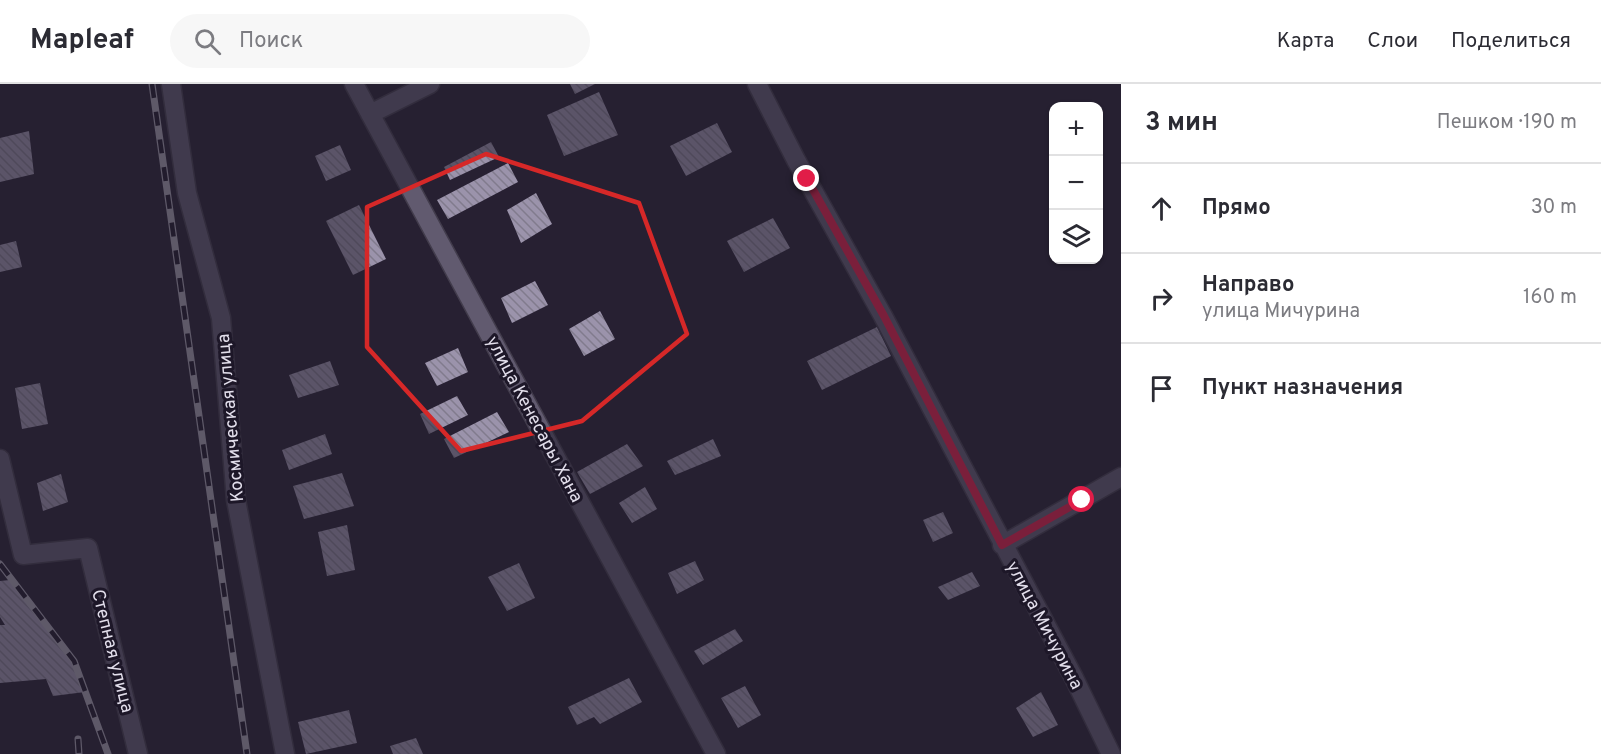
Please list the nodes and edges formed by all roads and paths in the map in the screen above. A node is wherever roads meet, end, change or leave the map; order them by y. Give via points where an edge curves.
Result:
1 (171, 84) edge
2 (354, 84) edge
3 (430, 84) edge
4 (757, 84) edge
5 (369, 114) junction
6 (0, 459) edge
7 (1121, 477) edge
8 (1002, 545) junction
9 (138, 754) edge
10 (285, 754) edge
11 (716, 754) edge
12 (1111, 754) edge

1 - 10 street, Космическая улица via 187,194 221,318 236,500
2 - 5 street, улица Кенесары Хана
3 - 5 street
4 - 8 street, улица Мичурина via 884,316
5 - 11 street, улица Кенесары Хана
6 - 9 street, Степная улица via 23,555 88,548
7 - 8 street
8 - 12 street, улица Мичурина

